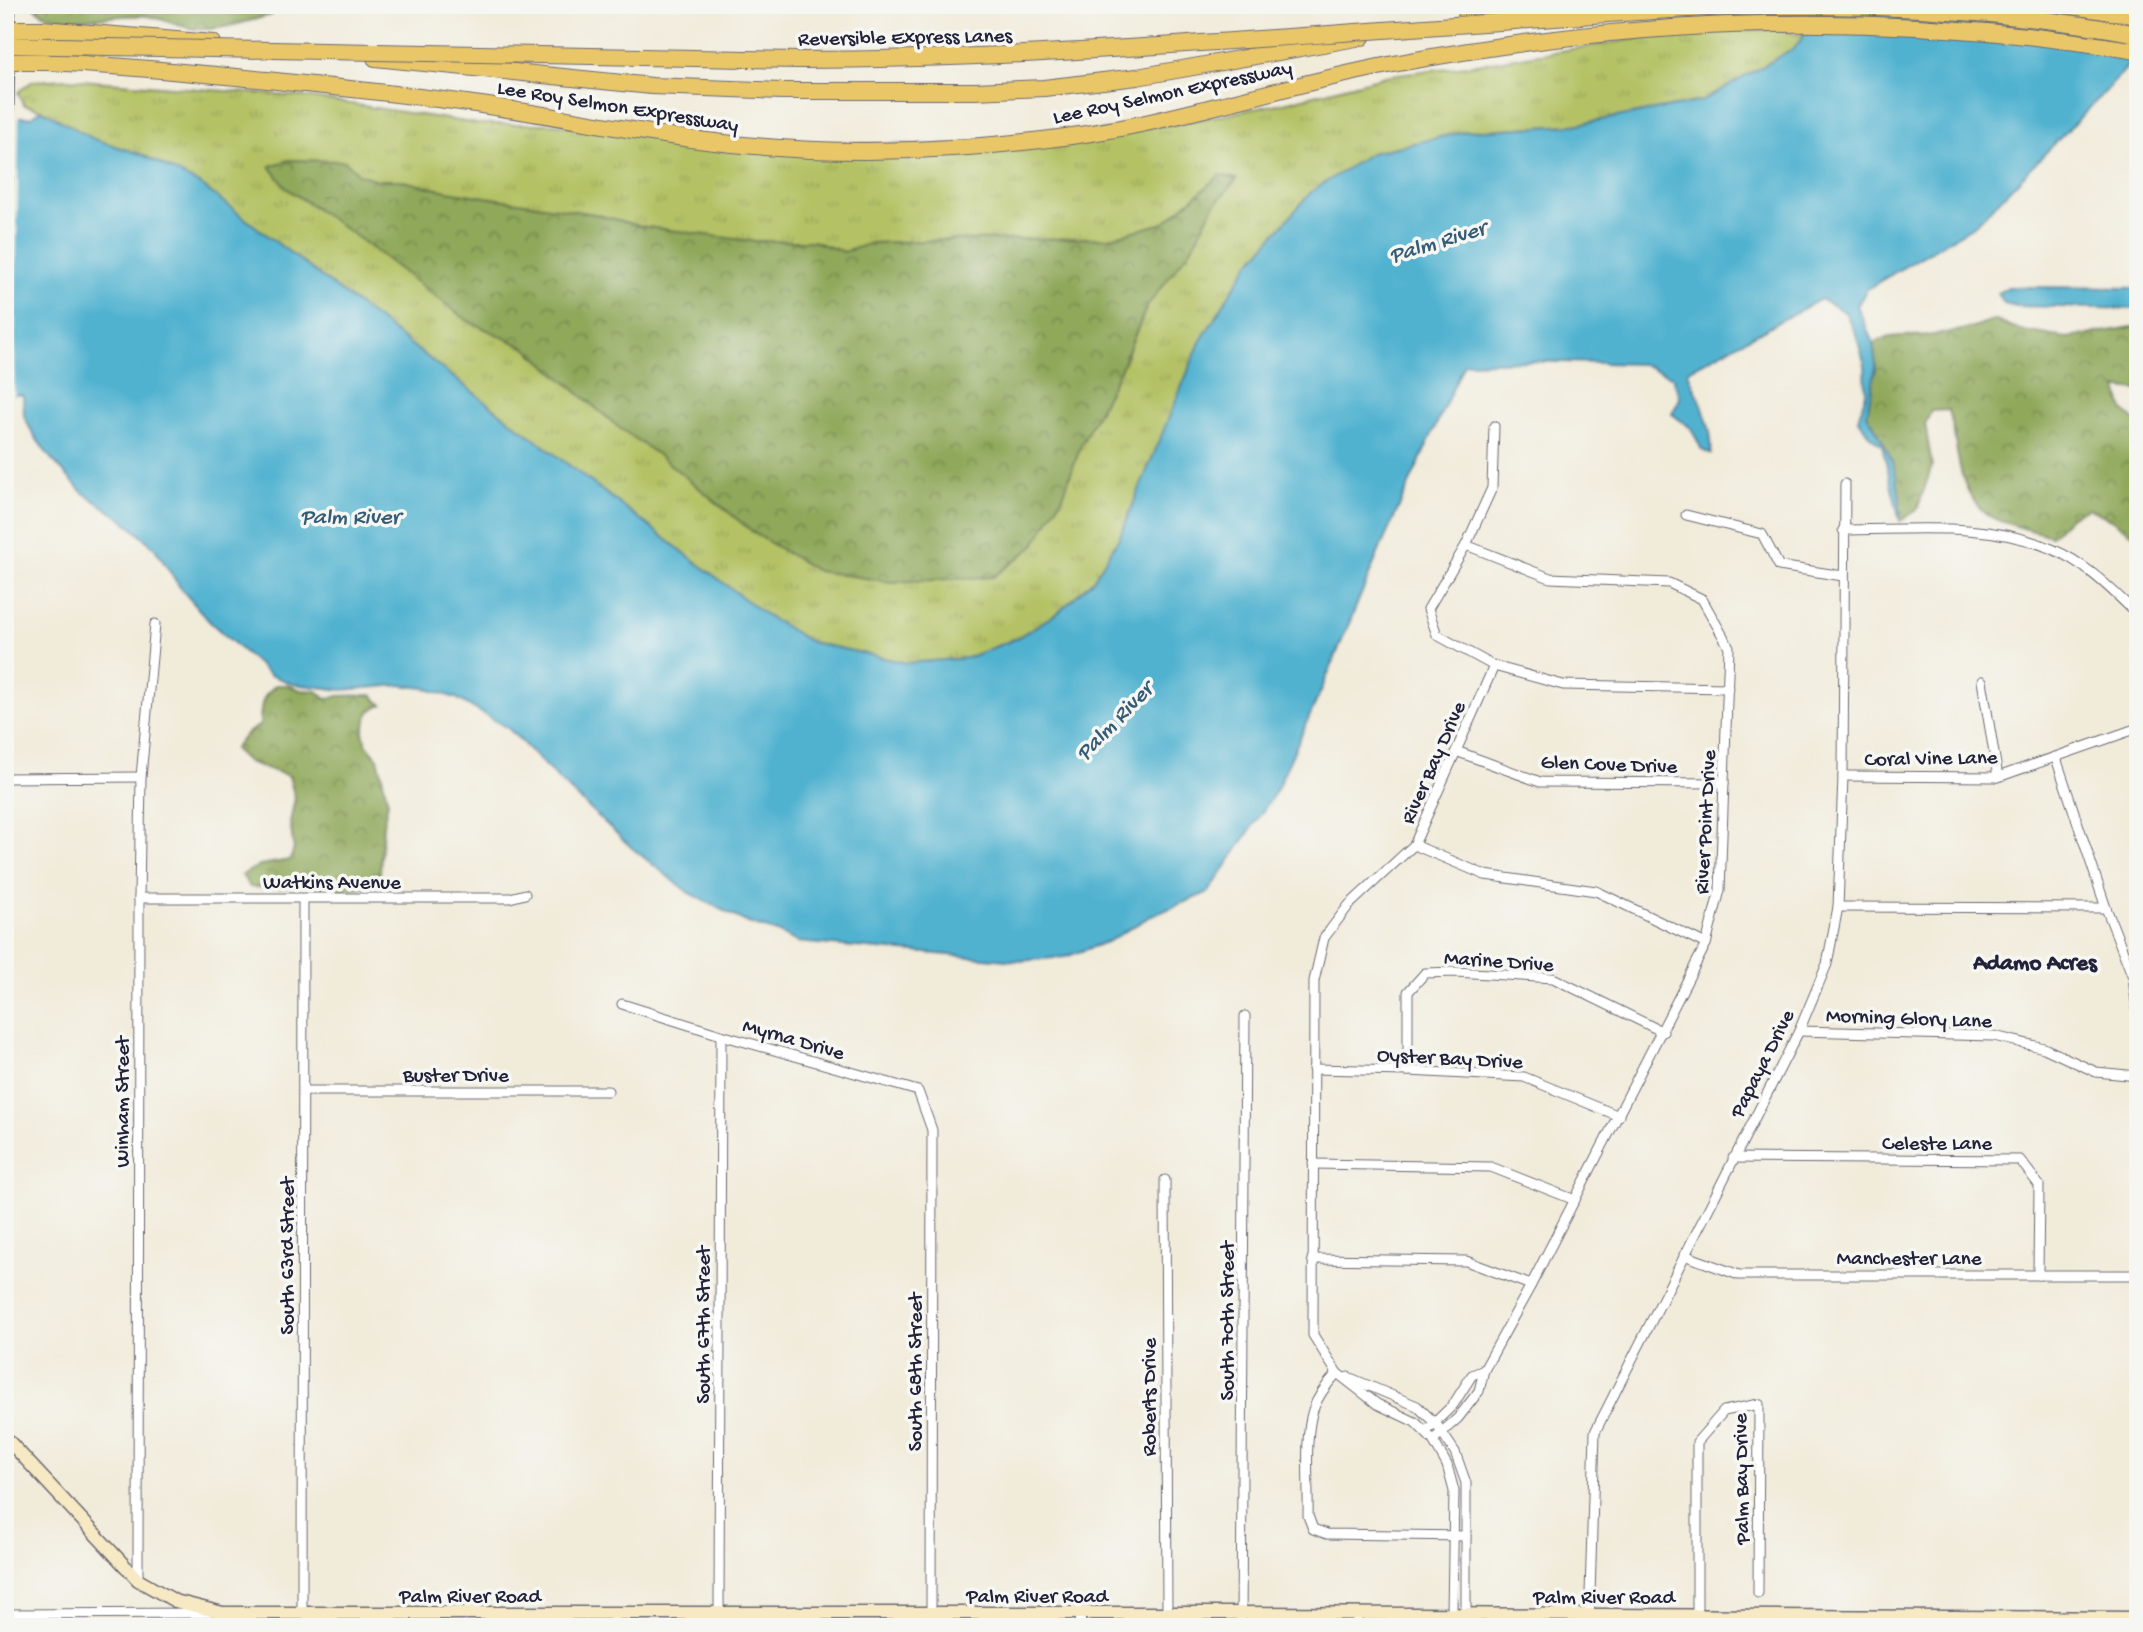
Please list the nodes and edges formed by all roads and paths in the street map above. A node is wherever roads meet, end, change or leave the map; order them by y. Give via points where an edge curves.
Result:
1 (9, 5) edge
2 (1547, 5) edge
3 (2064, 5) edge
4 (2138, 16) edge
5 (5, 29) edge
6 (2138, 34) edge
7 (5, 45) edge
8 (2138, 51) edge
9 (5, 61) edge
10 (5, 222) edge
11 (1494, 426) dead end
12 (1844, 484) dead end
13 (1686, 515) dead end
14 (1843, 530) junction
15 (1466, 545) junction
16 (1843, 576) junction
17 (2138, 615) edge
18 (155, 624) dead end
19 (1494, 666) junction
20 (1982, 681) dead end
21 (1728, 688) junction
22 (2138, 728) edge
23 (1455, 751) junction
24 (2056, 758) junction
25 (1843, 776) junction
26 (141, 777) junction
27 (1998, 777) junction
28 (5, 778) edge
29 (1724, 783) junction
30 (1414, 845) junction
31 (525, 894) dead end
32 (139, 898) junction
33 (303, 899) junction
34 (1838, 907) junction
35 (2106, 908) junction
36 (1706, 944) junction
37 (622, 1004) dead end
38 (1245, 1016) dead end
39 (2138, 1019) edge
40 (1663, 1031) junction
41 (1799, 1031) junction
42 (721, 1035) junction
43 (1313, 1069) junction
44 (1408, 1070) junction
45 (2138, 1076) edge
46 (304, 1091) junction
47 (608, 1091) dead end
48 (1619, 1116) junction
49 (932, 1130) joint
50 (1733, 1158) junction
51 (1312, 1164) junction
52 (1165, 1180) dead end
53 (1575, 1200) junction
54 (1684, 1255) junction
55 (1312, 1259) junction
56 (2038, 1275) junction
57 (2138, 1275) edge
58 (1531, 1285) junction
59 (1484, 1370) junction
60 (1337, 1373) junction
61 (1435, 1423) junction
62 (1425, 1432) junction
63 (1442, 1432) junction
64 (5, 1437) edge
65 (1433, 1440) junction
66 (1454, 1536) junction
67 (1466, 1536) junction
68 (138, 1580) junction
69 (1758, 1593) dead end
70 (223, 1613) junction
71 (5, 1614) edge
72 (302, 1614) junction
73 (719, 1614) junction
74 (931, 1614) junction
75 (1167, 1614) junction
76 (1452, 1614) junction
77 (1697, 1616) junction
78 (2138, 1618) edge
79 (1471, 1619) edge
80 (615, 1620) edge
81 (1081, 1620) edge
82 (1241, 1620) edge
83 (1357, 1620) edge
84 (1589, 1621) edge
85 (1721, 1622) edge
86 (1899, 1622) edge

1 - 10 street
2 - 5 highway, Lee Roy Selmon Expressway, bridge via 1137,77 1044,88 927,92 652,86 186,40
3 - 4 highway
6 - 7 highway, Reversible Express Lanes, bridge via 1968,13 1796,6 922,59
8 - 9 highway, Lee Roy Selmon Expressway, bridge via 1974,30 1878,24 1782,22 1639,29 1382,66 1102,131 993,145 872,151 733,144 398,93 136,67
11 - 15 street via 1492,488
12 - 14 street, Papaya Drive
13 - 16 street via 1762,534 1779,566
14 - 16 street, Papaya Drive
14 - 17 street via 1972,530 2016,538 2053,549 2095,575
15 - 19 street via 1427,609 1437,635
15 - 21 street, River Point Drive via 1550,578 1669,583 1702,599 1729,647
16 - 25 street, Papaya Drive
18 - 26 street, Winham Street
19 - 21 street via 1563,685
19 - 23 street, River Bay Drive
20 - 27 street
21 - 29 street, River Point Drive
22 - 24 street, Coral Vine Lane
23 - 29 street, Glen Cove Drive via 1540,782
23 - 30 street, River Bay Drive
24 - 27 street, Coral Vine Lane
24 - 35 street
25 - 27 street, Coral Vine Lane
25 - 34 street, Papaya Drive
26 - 28 street
26 - 32 street, Winham Street
29 - 36 street, River Point Drive via 1720,890
30 - 36 street via 1485,875 1596,891
30 - 43 street, River Bay Drive via 1349,905 1324,938 1314,981
31 - 33 street, Watkins Avenue via 510,898
32 - 33 street, Watkins Avenue
32 - 68 street, Winham Street
33 - 46 street, South 63rd Street
34 - 35 street
34 - 41 street, Papaya Drive via 1827,964
35 - 39 street via 2133,977
36 - 40 street, River Point Drive
37 - 42 street, Myrna Drive
38 - 82 street, South 70th Street
40 - 44 street, Marine Drive via 1553,978 1425,973 1408,992
40 - 48 street, River Point Drive
41 - 45 street, Morning Glory Lane via 1994,1036 2044,1048 2096,1072
41 - 50 street, Papaya Drive
42 - 49 street, Myrna Drive via 918,1091
42 - 73 street, South 67th Street
43 - 44 street, Oyster Bay Drive
43 - 51 street, River Bay Drive
44 - 48 street, Oyster Bay Drive via 1524,1077
46 - 47 street, Buster Drive
46 - 72 street, South 63rd Street
48 - 53 street, River Point Drive
49 - 74 street, South 68th Street
50 - 54 street, Papaya Drive
50 - 56 street, Celeste Lane via 2021,1160 2039,1185
51 - 53 street via 1491,1167
51 - 55 street, River Bay Drive
52 - 75 street, Roberts Drive
53 - 58 street, River Point Drive
54 - 56 street, Manchester Lane via 1739,1275
54 - 84 street, Papaya Drive via 1595,1432
55 - 58 street via 1466,1261
55 - 60 street, River Bay Drive via 1313,1335
56 - 57 street, Manchester Lane
58 - 59 street, River Point Drive
59 - 61 street, River Point Drive via 1472,1375
59 - 63 street, River Point Drive via 1479,1391
60 - 61 street via 1417,1406
60 - 62 street, River Bay Drive
60 - 66 street via 1322,1391 1309,1424 1308,1516 1313,1529 1327,1534
61 - 62 street, River Point Drive
61 - 63 street
62 - 65 street, River Bay Drive
63 - 65 street, River Point Drive
63 - 67 street via 1466,1483
64 - 68 street, Palm River Road
65 - 66 street, River Bay Drive via 1454,1491
66 - 67 street
66 - 76 street, River Bay Drive
67 - 79 street
68 - 70 street, Palm River Road via 175,1601
69 - 77 street, Palm Bay Drive via 1759,1404 1724,1410 1697,1442
70 - 71 street
70 - 72 street, Palm River Road
72 - 80 street, Palm River Road
73 - 74 street, Palm River Road
73 - 80 street, Palm River Road
74 - 81 street, Palm River Road
75 - 81 street, Palm River Road
75 - 82 street, Palm River Road
76 - 79 street, Palm River Road
76 - 83 street, Palm River Road
77 - 84 street, Palm River Road
77 - 85 street, Palm River Road
78 - 86 street, Palm River Road
79 - 84 street, Palm River Road
82 - 83 street, Palm River Road
85 - 86 street, Palm River Road

